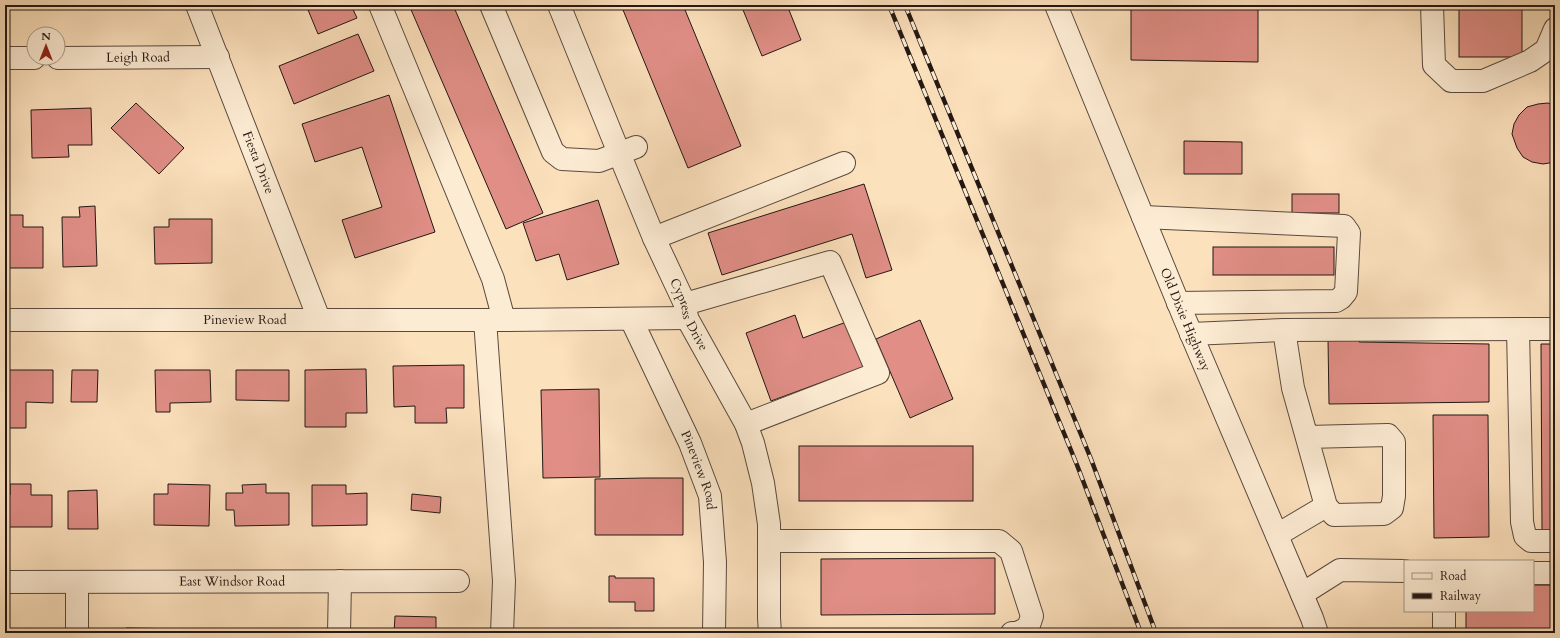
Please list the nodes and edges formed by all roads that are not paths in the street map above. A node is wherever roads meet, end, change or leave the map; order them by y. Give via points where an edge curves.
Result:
1 (197, 5) edge
2 (380, 5) edge
3 (491, 5) edge
4 (559, 5) edge
5 (1056, 5) edge
6 (1432, 5) edge
7 (1555, 29) edge
8 (218, 57) junction
9 (5, 58) edge
10 (26, 58) edge
11 (66, 58) edge
12 (627, 150) junction
13 (844, 163) dead end
14 (1143, 217) junction
15 (654, 238) junction
16 (1178, 303) junction
17 (686, 311) junction
18 (320, 319) junction
19 (631, 319) junction
20 (5, 320) edge
21 (495, 320) junction
22 (1555, 328) edge
23 (1518, 329) junction
24 (1284, 330) junction
25 (1191, 334) junction
26 (746, 424) junction
27 (1306, 437) junction
28 (1326, 506) junction
29 (1277, 535) junction
30 (769, 541) junction
31 (1555, 541) edge
32 (1404, 571) edge
33 (1534, 573) edge
34 (1555, 573) edge
35 (340, 581) junction
36 (458, 581) dead end
37 (5, 582) edge
38 (77, 582) junction
39 (1302, 594) junction
40 (1444, 612) edge
41 (77, 633) edge
42 (339, 633) edge
43 (502, 633) edge
44 (714, 633) edge
45 (770, 633) edge
46 (1012, 633) edge
47 (1317, 633) edge
48 (1444, 633) edge

1 - 8 street, Fiesta Drive
2 - 21 street via 493,279
3 - 12 street via 553,152 562,159 599,161
4 - 12 street, Cypress Drive
5 - 14 street, Old Dixie Highway
6 - 7 street via 1434,65 1451,81 1483,81 1530,61 1546,50
8 - 11 street, Leigh Road
8 - 18 street, Fiesta Drive
9 - 10 street
12 - 15 street, Cypress Drive
13 - 15 street
14 - 16 street, Old Dixie Highway
14 - 16 street via 1344,226 1349,233 1346,292 1341,298
15 - 17 street, Cypress Drive
16 - 25 street, Old Dixie Highway
17 - 19 street, Pineview Road
17 - 26 street, Cypress Drive
17 - 26 street, Pineview Road via 830,262 878,373
18 - 20 street, Pineview Road
18 - 21 street, Pineview Road
19 - 21 street, Pineview Road
19 - 44 street, Pineview Road via 690,444 710,496 715,562
21 - 43 street via 504,581
22 - 23 street
23 - 24 street
23 - 31 street via 1522,522 1525,536 1531,541
24 - 25 street
24 - 27 street via 1292,388
25 - 29 street, Old Dixie Highway
26 - 30 street, Cypress Drive via 764,483
27 - 28 street
27 - 28 street via 1388,435 1394,442 1392,508 1384,514 1334,516
28 - 29 street
29 - 39 street, Old Dixie Highway
30 - 45 street, Cypress Drive
30 - 46 street via 1000,541 1011,551 1032,616 1028,628
32 - 39 street via 1340,570
33 - 34 street
35 - 36 street, East Windsor Road
35 - 38 street, East Windsor Road
35 - 42 street
37 - 38 street, East Windsor Road
38 - 41 street
39 - 47 street, Old Dixie Highway
40 - 48 street

